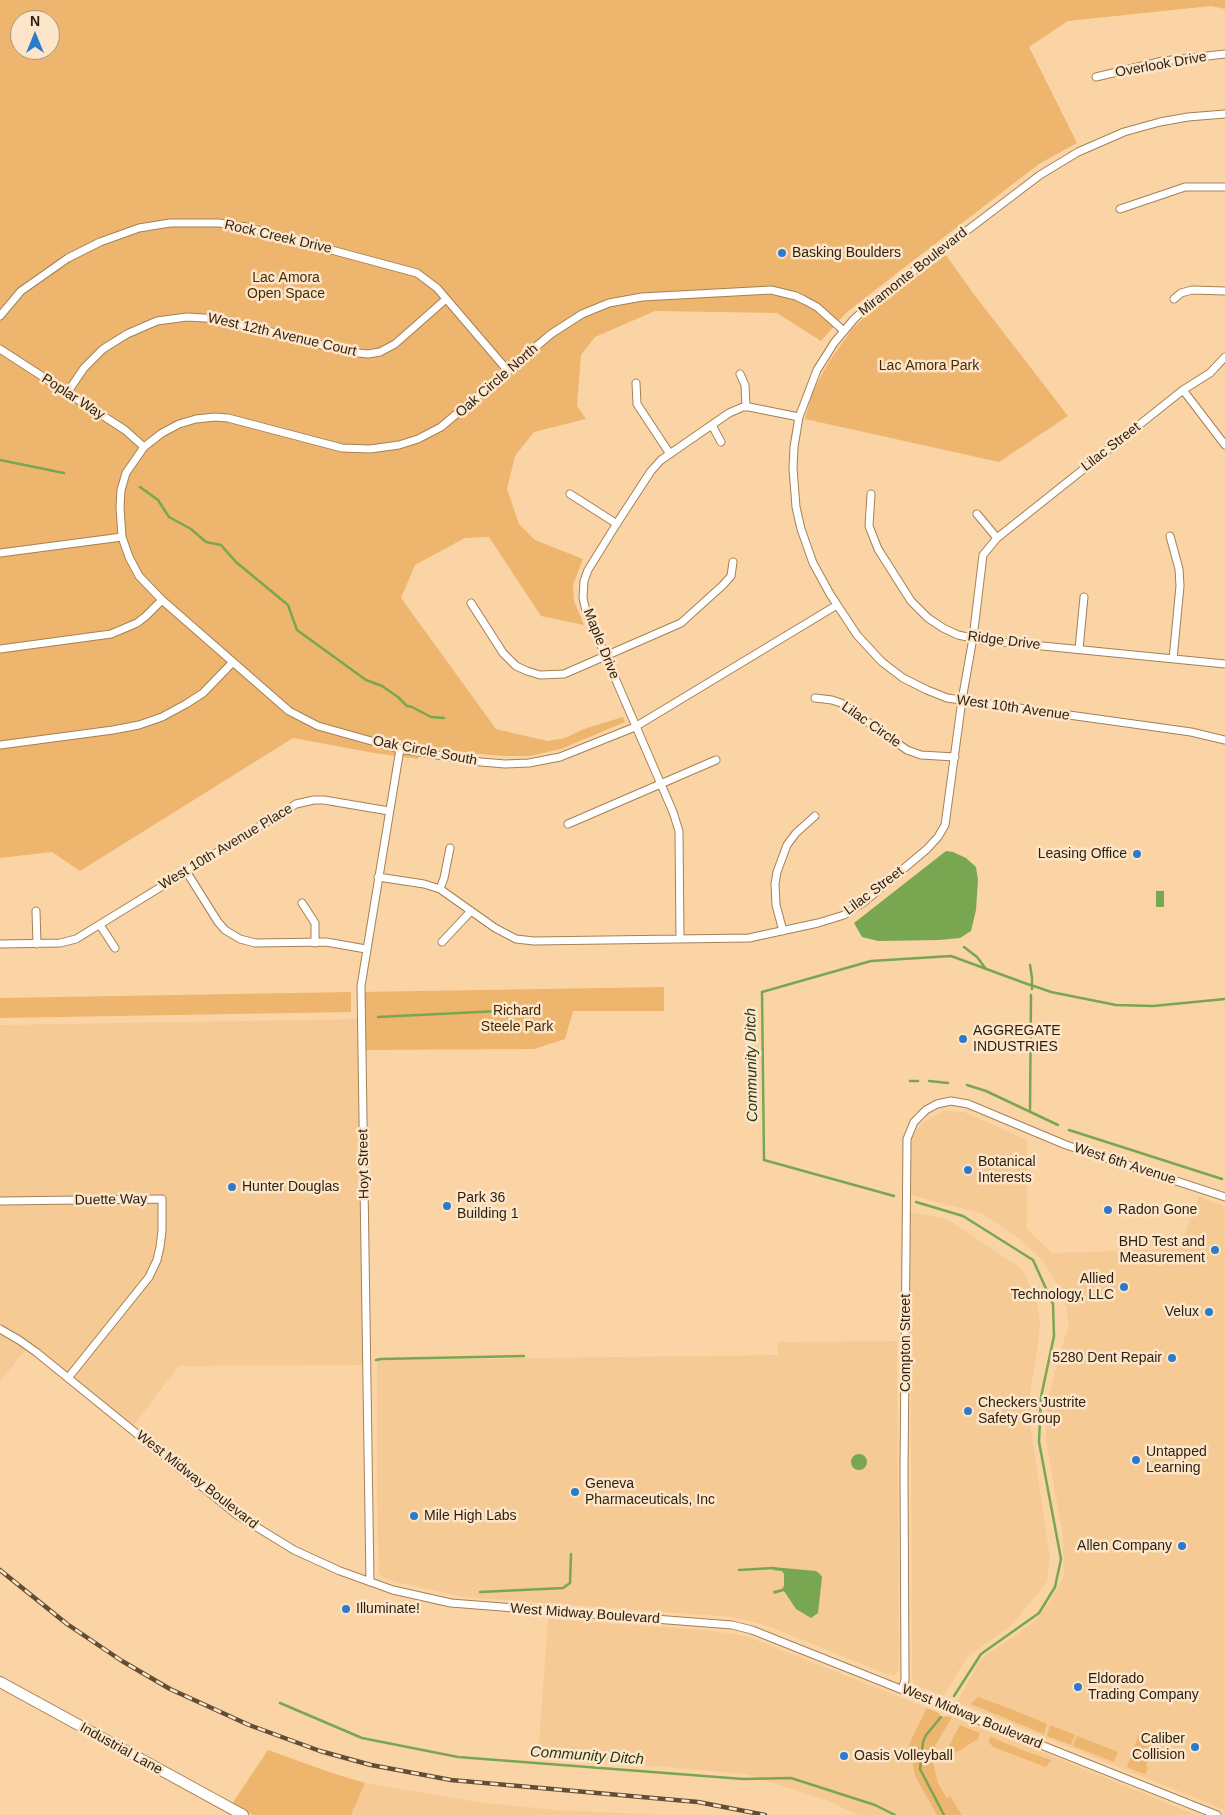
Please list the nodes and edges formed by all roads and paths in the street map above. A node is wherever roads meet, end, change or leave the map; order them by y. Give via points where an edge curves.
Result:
1 (1225, 54) edge
2 (1096, 77) dead end
3 (1225, 114) edge
4 (1225, 187) edge
5 (1120, 209) dead end
6 (1225, 291) edge
7 (446, 299) junction
8 (1174, 299) dead end
9 (0, 316) edge
10 (844, 331) junction
11 (0, 349) edge
12 (1225, 357) edge
13 (508, 371) junction
14 (740, 374) dead end
15 (636, 384) dead end
16 (1183, 390) junction
17 (66, 393) junction
18 (746, 407) junction
19 (799, 417) junction
20 (712, 425) junction
21 (721, 442) dead end
22 (1225, 445) edge
23 (144, 447) junction
24 (670, 454) junction
25 (570, 494) dead end
26 (871, 494) dead end
27 (977, 514) dead end
28 (616, 524) junction
29 (1170, 536) dead end
30 (122, 537) junction
31 (997, 538) junction
32 (0, 554) edge
33 (733, 562) dead end
34 (1084, 597) dead end
35 (162, 600) junction
36 (471, 604) dead end
37 (837, 605) junction
38 (973, 638) junction
39 (0, 649) edge
40 (1079, 650) junction
41 (605, 656) junction
42 (1173, 659) junction
43 (233, 662) junction
44 (1225, 664) edge
45 (815, 698) dead end
46 (962, 700) junction
47 (635, 727) junction
48 (1225, 740) edge
49 (0, 745) edge
50 (400, 749) junction
51 (955, 758) junction
52 (716, 760) dead end
53 (660, 784) junction
54 (389, 811) junction
55 (815, 816) dead end
56 (568, 824) dead end
57 (450, 848) dead end
58 (186, 872) junction
59 (378, 877) junction
60 (440, 889) junction
61 (302, 903) dead end
62 (36, 911) dead end
63 (471, 911) junction
64 (100, 924) junction
65 (783, 931) junction
66 (680, 939) junction
67 (315, 942) junction
68 (442, 942) dead end
69 (0, 944) edge
70 (36, 944) junction
71 (114, 948) dead end
72 (366, 949) junction
73 (1026, 1128) joint
74 (1225, 1197) edge
75 (0, 1201) edge
76 (0, 1329) edge
77 (68, 1378) junction
78 (370, 1582) junction
79 (0, 1682) edge
80 (902, 1689) junction
81 (242, 1815) edge
82 (1217, 1815) edge

1 - 2 street, Overlook Drive via 1163,61
3 - 10 street, Miramonte Boulevard via 1188,117 1137,128 1098,142 1058,163 873,302
4 - 5 street via 1185,188
6 - 8 street via 1192,290
7 - 9 street, Rock Creek Drive via 425,278 406,269 246,227 192,222 139,228 78,252 21,291
7 - 13 street, Rock Creek Drive
7 - 17 street, West 12th Avenue Court via 395,344 368,354 221,319 187,316 157,321 103,349
10 - 13 street, Oak Circle North via 817,307 782,292 754,290 642,297 609,303 582,314 551,334
10 - 19 street, Miramonte Boulevard via 817,370
11 - 17 street, Poplar Way
12 - 16 street, Lilac Street via 1210,372
13 - 23 street, Oak Circle North via 441,427 418,439 391,447 342,448 215,417 196,418 179,424
14 - 18 street via 745,385
15 - 24 street via 637,404
16 - 22 street
16 - 31 street, Lilac Street
17 - 23 street, Poplar Way via 125,430
18 - 19 street
18 - 20 street, Maple Drive
19 - 37 street, Miramonte Boulevard via 792,468 796,507 809,553
20 - 21 street
20 - 24 street, Maple Drive
23 - 30 street, Oak Circle South via 126,473 121,490
24 - 28 street, Maple Drive via 651,471
25 - 28 street
26 - 38 street, Ridge Drive via 869,526 872,536 905,593 936,623 958,635
27 - 31 street
28 - 41 street, Maple Drive via 588,570 583,591 586,611
29 - 42 street via 1178,561 1180,586
30 - 32 street
30 - 35 street, Oak Circle South via 139,576
31 - 38 street, Lilac Street via 983,555
33 - 41 street via 730,576 690,616 671,628
34 - 40 street
35 - 39 street via 137,623 111,634
35 - 43 street, Oak Circle South
36 - 41 street via 503,653 527,672 547,676 564,674
37 - 46 street, West 10th Avenue via 867,648 886,666 927,690
37 - 47 street, Oak Circle South
38 - 40 street, Ridge Drive
38 - 46 street, Lilac Street
40 - 42 street, Ridge Drive
41 - 47 street, Maple Drive
42 - 44 street, Ridge Drive
43 - 49 street via 203,693 162,717 113,730
43 - 50 street, Oak Circle South via 289,711 306,721
45 - 51 street, Lilac Circle via 841,703 908,750 921,755
46 - 48 street, West 10th Avenue via 1191,732
46 - 51 street, Lilac Street
47 - 50 street, Oak Circle South via 560,757 529,763 481,762
47 - 53 street, Maple Drive
50 - 54 street, Hoyt Street
51 - 65 street, Lilac Street via 945,825 927,850 844,915
52 - 53 street
53 - 56 street
53 - 66 street, Maple Drive via 679,831
54 - 58 street, West 10th Avenue Place via 324,800 305,801
54 - 59 street, Hoyt Street
55 - 65 street via 787,845 777,872 776,905
57 - 60 street
58 - 64 street, West 10th Avenue Place
58 - 67 street via 218,922 236,937 255,943
59 - 60 street, Lilac Street
59 - 72 street, Hoyt Street
60 - 63 street, Lilac Street
61 - 67 street via 315,923
62 - 70 street
63 - 66 street, Lilac Street via 516,939
63 - 68 street
64 - 70 street, West 10th Avenue Place via 76,939
64 - 71 street
65 - 66 street, Lilac Street via 749,938
67 - 72 street
69 - 70 street, West 10th Avenue Place
72 - 78 street, Hoyt Street via 361,986
73 - 74 street, West 6th Avenue via 1066,1145
73 - 80 street, Compton Street via 968,1104 951,1102 931,1107 914,1122 908,1134 904,1471 906,1680
75 - 77 street, Duette Way via 162,1199 160,1247 149,1277
76 - 77 street, West Midway Boulevard via 24,1343
77 - 78 street, West Midway Boulevard via 222,1504 258,1529 310,1558
78 - 80 street, West Midway Boulevard via 420,1597 463,1605 732,1625 760,1632
79 - 81 street, Industrial Lane
80 - 82 street, West Midway Boulevard

